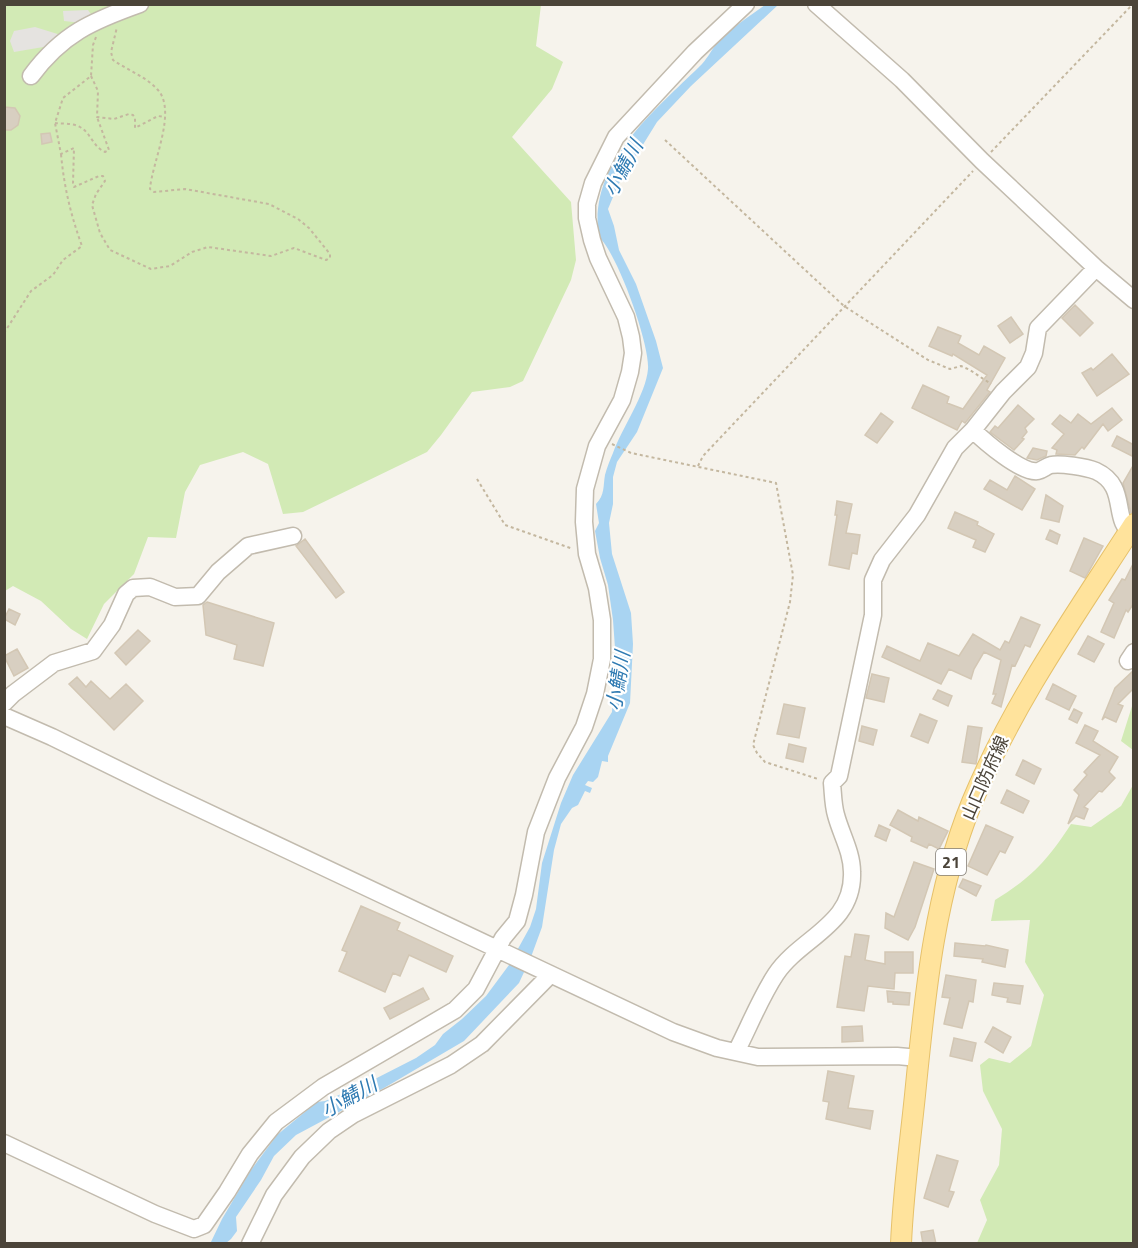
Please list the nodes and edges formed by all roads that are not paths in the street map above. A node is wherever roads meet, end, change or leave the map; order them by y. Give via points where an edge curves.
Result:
1 (140, 4) edge
2 (746, 4) edge
3 (816, 4) edge
4 (31, 76) dead end
5 (1096, 268) junction
6 (1134, 300) edge
7 (973, 430) junction
8 (1132, 530) edge
9 (293, 536) dead end
10 (4, 703) edge
11 (4, 716) edge
12 (500, 951) junction
13 (545, 972) junction
14 (736, 1053) junction
15 (919, 1058) junction
16 (4, 1143) edge
17 (250, 1244) edge
18 (901, 1244) edge

1 - 4 street via 78,30 43,60
2 - 12 street via 616,137 587,204 592,240 626,317 633,353 622,400 594,454 585,489 587,554 602,620 602,660 584,727 557,778 536,832 517,921
3 - 5 street via 902,80
5 - 6 street
5 - 7 street via 1038,328 1028,367
7 - 8 street via 999,453 1031,470 1052,464 1079,467 1109,479 1122,524
7 - 14 street via 955,448 917,516 882,560 873,580 873,615 867,649 838,776 832,783 835,813 852,871 848,900 840,914 774,976
8 - 15 main road, 山口防府線 / 21 via 1029,689 972,802 954,853 933,938
9 - 10 street via 248,546 198,596 175,597 150,587 133,588 93,651 54,663
11 - 12 street
12 - 13 street
12 - 16 street via 476,989 455,1010 323,1087 276,1122 204,1224 194,1229
13 - 14 street via 674,1032
13 - 17 street via 482,1044 329,1131 302,1157 274,1195
14 - 15 street via 758,1057
15 - 18 main road, 山口防府線 / 21

